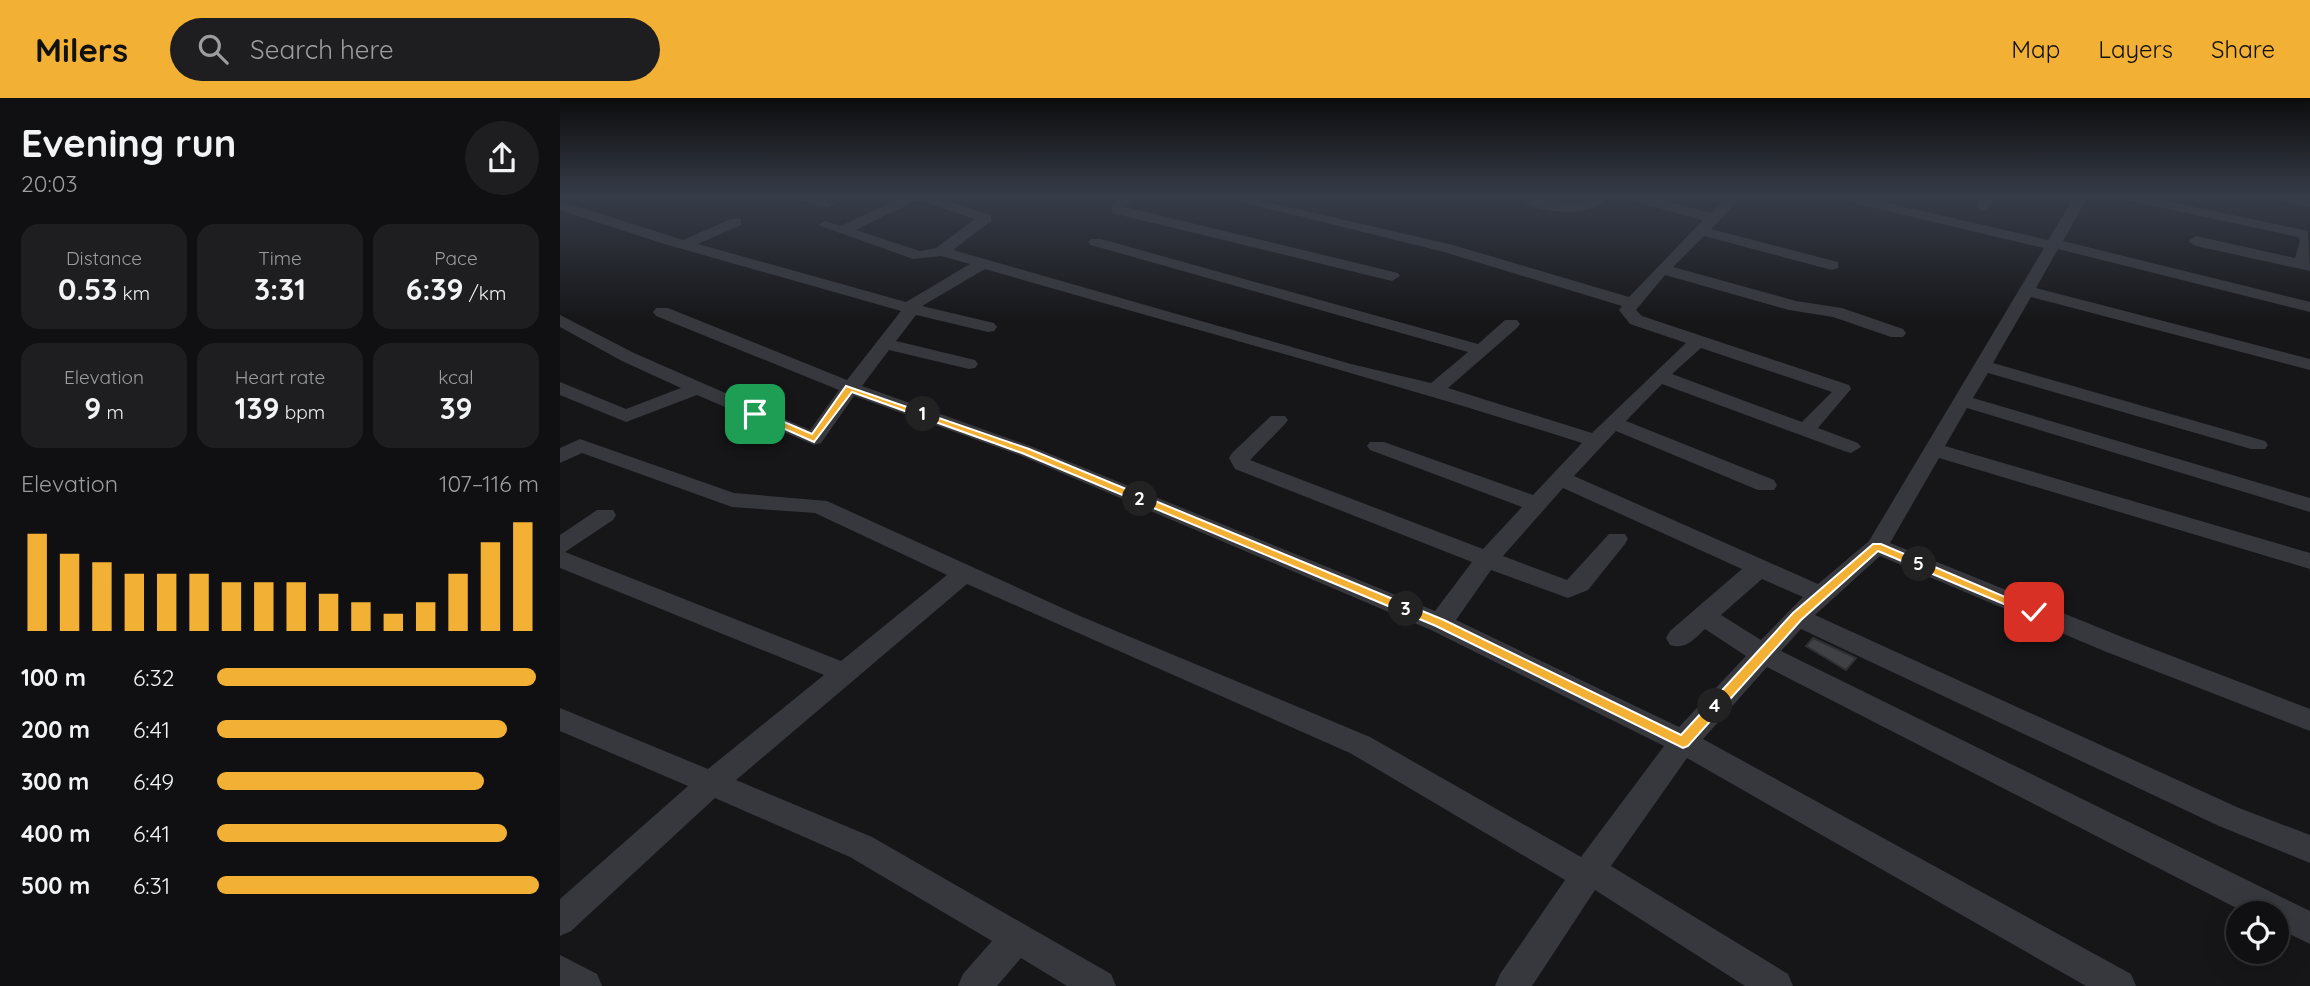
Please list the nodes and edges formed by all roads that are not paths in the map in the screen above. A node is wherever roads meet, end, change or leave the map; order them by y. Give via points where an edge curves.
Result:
1 (664, 238) edge
2 (699, 238) edge
3 (868, 238) edge
4 (958, 238) edge
5 (1238, 238) edge
6 (1408, 238) edge
7 (1692, 238) edge
8 (1750, 238) edge
9 (2028, 238) edge
10 (2055, 238) edge
11 (2309, 238) edge
12 (2196, 241) dead end
13 (1096, 242) dead end
14 (2052, 244) junction
15 (684, 245) junction
16 (941, 251) junction
17 (984, 264) junction
18 (1832, 265) dead end
19 (2308, 265) edge
20 (1662, 269) junction
21 (1392, 276) dead end
22 (2028, 290) junction
23 (1630, 303) junction
24 (2310, 307) edge
25 (910, 308) junction
26 (662, 312) dead end
27 (560, 320) edge
28 (1511, 324) dead end
29 (988, 327) dead end
30 (1897, 333) dead end
31 (1698, 341) junction
32 (883, 343) junction
33 (1481, 350) junction
34 (969, 364) dead end
35 (2310, 365) edge
36 (1984, 366) junction
37 (1658, 376) junction
38 (560, 388) edge
39 (697, 388) junction
40 (850, 388) junction
41 (1435, 390) junction
42 (1964, 401) junction
43 (1279, 420) dead end
44 (1613, 423) junction
45 (1805, 430) junction
46 (1596, 441) junction
47 (2258, 445) dead end
48 (1377, 446) dead end
49 (1851, 447) dead end
50 (1936, 450) junction
51 (560, 457) edge
52 (1560, 478) junction
53 (1766, 485) dead end
54 (1536, 504) junction
55 (2310, 505) edge
56 (605, 515) dead end
57 (1617, 539) dead end
58 (560, 546) edge
59 (1877, 546) junction
60 (1487, 558) junction
61 (560, 559) edge
62 (2310, 561) edge
63 (1759, 568) junction
64 (965, 573) junction
65 (1820, 595) junction
66 (1705, 617) junction
67 (1797, 617) junction
68 (1440, 623) junction
69 (1679, 638) dead end
70 (1763, 654) junction
71 (845, 673) junction
72 (560, 719) edge
73 (2310, 720) edge
74 (1683, 742) junction
75 (712, 783) junction
76 (2310, 849) edge
77 (1588, 873) junction
78 (560, 920) edge
79 (2310, 928) edge
80 (1017, 938) junction
81 (560, 972) edge
82 (585, 986) edge
83 (975, 986) edge
84 (1098, 986) edge
85 (1512, 986) edge
86 (1776, 986) edge
87 (2119, 986) edge

1 - 15 street
2 - 15 street
3 - 16 street via 919,256
4 - 16 street
5 - 21 street
6 - 23 street
7 - 20 street
8 - 18 street
9 - 14 street
10 - 14 street
11 - 19 street via 2302,257
12 - 19 street
13 - 33 street
14 - 22 street
14 - 24 street
15 - 25 street
16 - 17 street
17 - 25 street
17 - 41 street
20 - 23 street
20 - 30 street via 1795,306 1836,312
22 - 35 street
22 - 36 street
23 - 31 street via 1627,313 1636,320
25 - 29 street
25 - 32 street
26 - 40 street
27 - 39 street
28 - 33 street
31 - 37 street
31 - 45 street via 1842,389
32 - 34 street
32 - 40 street
33 - 41 street
36 - 42 street
36 - 47 street
37 - 44 street
37 - 45 street
38 - 39 street via 625,416
39 - 40 street via 814,439
40 - 68 street via 1026,451
41 - 46 street
42 - 50 street
42 - 55 street
43 - 60 street via 1244,450 1239,458 1242,464
44 - 46 street
44 - 53 street
45 - 49 street
46 - 52 street
48 - 54 street
50 - 59 street
50 - 62 street
51 - 64 street via 580,444 732,500 820,506
52 - 54 street
52 - 63 street
54 - 60 street
56 - 58 street
57 - 60 street via 1574,589
59 - 65 street
59 - 73 street
60 - 68 street
61 - 71 street
63 - 65 street
63 - 66 street
64 - 71 street
64 - 77 street via 1360,745
65 - 67 street
66 - 69 street
66 - 70 street
67 - 70 street
67 - 76 street via 2229,817
68 - 74 street
70 - 74 street
70 - 79 street
71 - 75 street
72 - 75 street
74 - 77 street
74 - 87 street
75 - 78 street
75 - 80 street via 861,847
77 - 85 street
77 - 86 street
80 - 83 street
80 - 84 street
81 - 82 street

